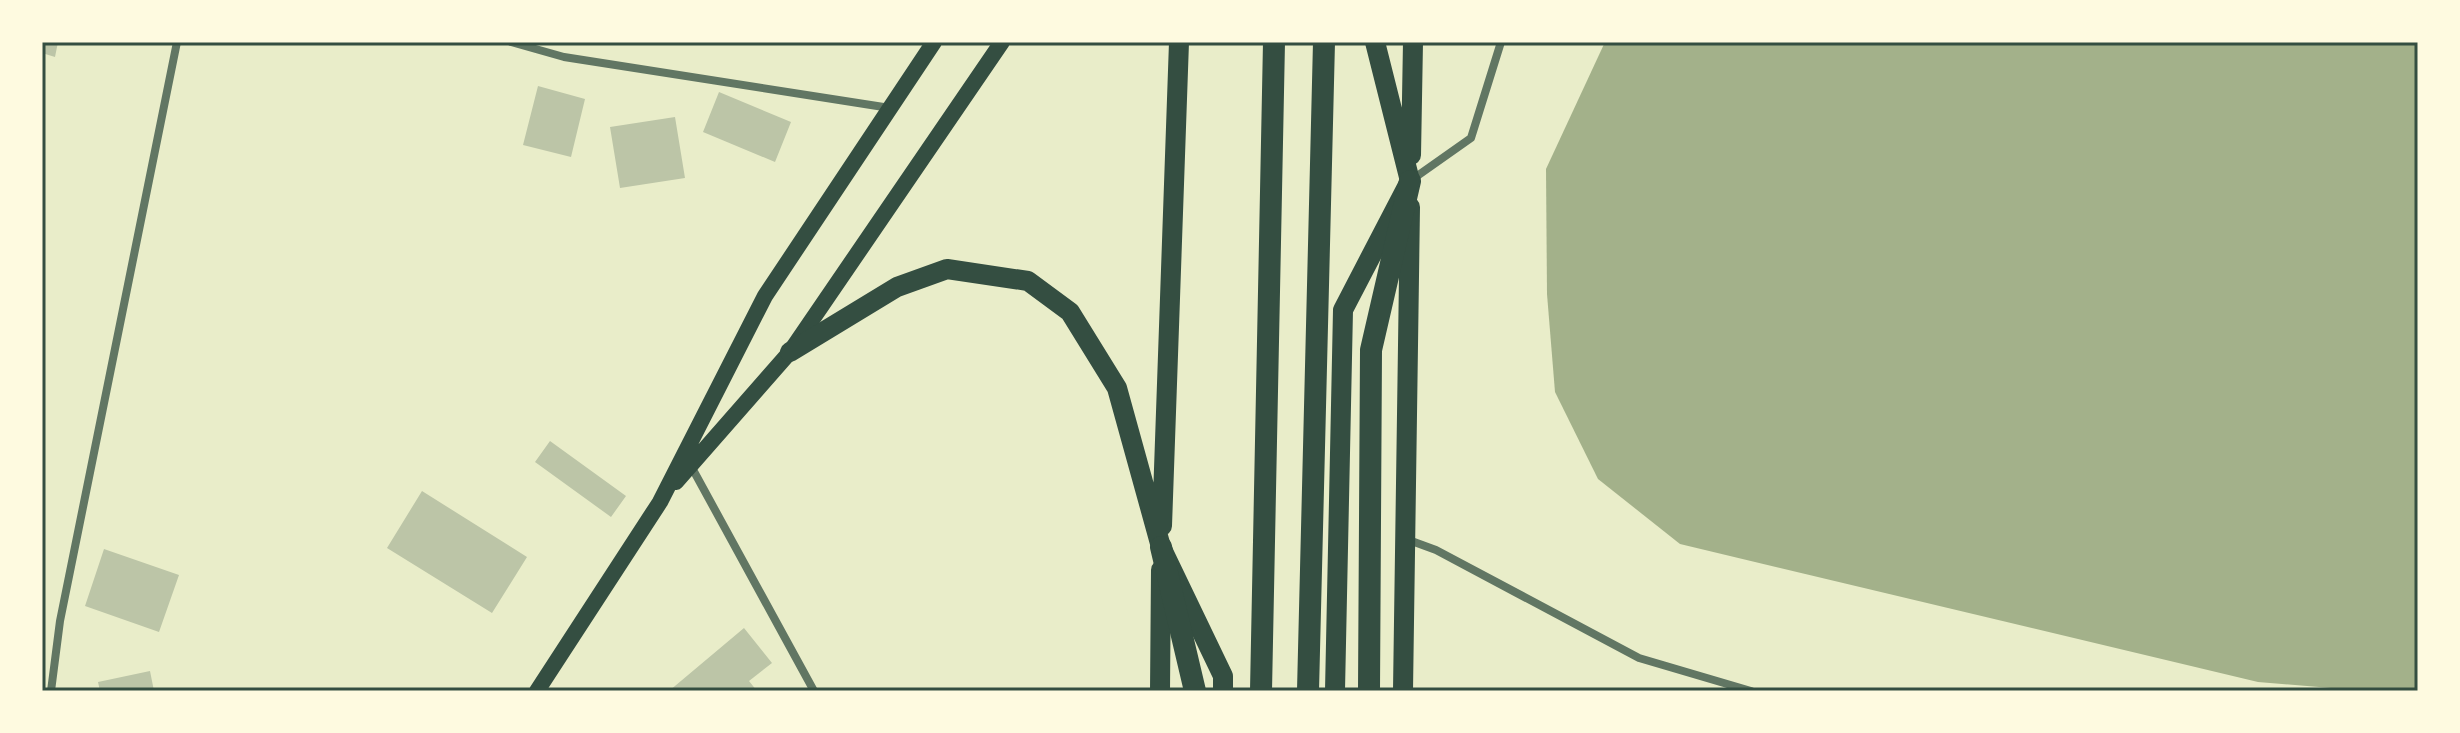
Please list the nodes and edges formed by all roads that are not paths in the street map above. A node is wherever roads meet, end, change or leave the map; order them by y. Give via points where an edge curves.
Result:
1 (177, 42) edge
2 (511, 42) edge
3 (934, 42) edge
4 (1002, 42) edge
5 (1179, 42) edge
6 (1274, 42) edge
7 (1324, 42) edge
8 (1375, 42) edge
9 (1413, 42) edge
10 (1501, 42) edge
11 (890, 108) junction
12 (1410, 181) junction
13 (790, 352) junction
14 (691, 466) junction
15 (660, 502) junction
16 (1405, 539) junction
17 (1161, 547) junction
18 (51, 691) edge
19 (537, 691) edge
20 (814, 691) edge
21 (1160, 691) edge
22 (1195, 691) edge
23 (1223, 691) edge
24 (1261, 691) edge
25 (1308, 691) edge
26 (1335, 691) edge
27 (1369, 691) edge
28 (1403, 691) edge
29 (1751, 691) edge

1 - 18 street via 60,621
2 - 11 street via 564,57
3 - 11 main road
4 - 13 main road
5 - 17 main road
6 - 24 highway
7 - 25 highway
8 - 12 main road
9 - 12 main road
10 - 12 street via 1471,138
11 - 15 main road via 765,296
12 - 16 main road
12 - 26 main road via 1343,310
12 - 27 highway via 1371,350
13 - 14 main road
13 - 17 main road via 897,287 947,269 1028,281 1070,312 1117,388
14 - 15 main road
14 - 20 street
15 - 19 main road
16 - 28 main road
16 - 29 street via 1436,550 1639,658
17 - 21 main road
17 - 22 highway
17 - 23 main road via 1223,676

